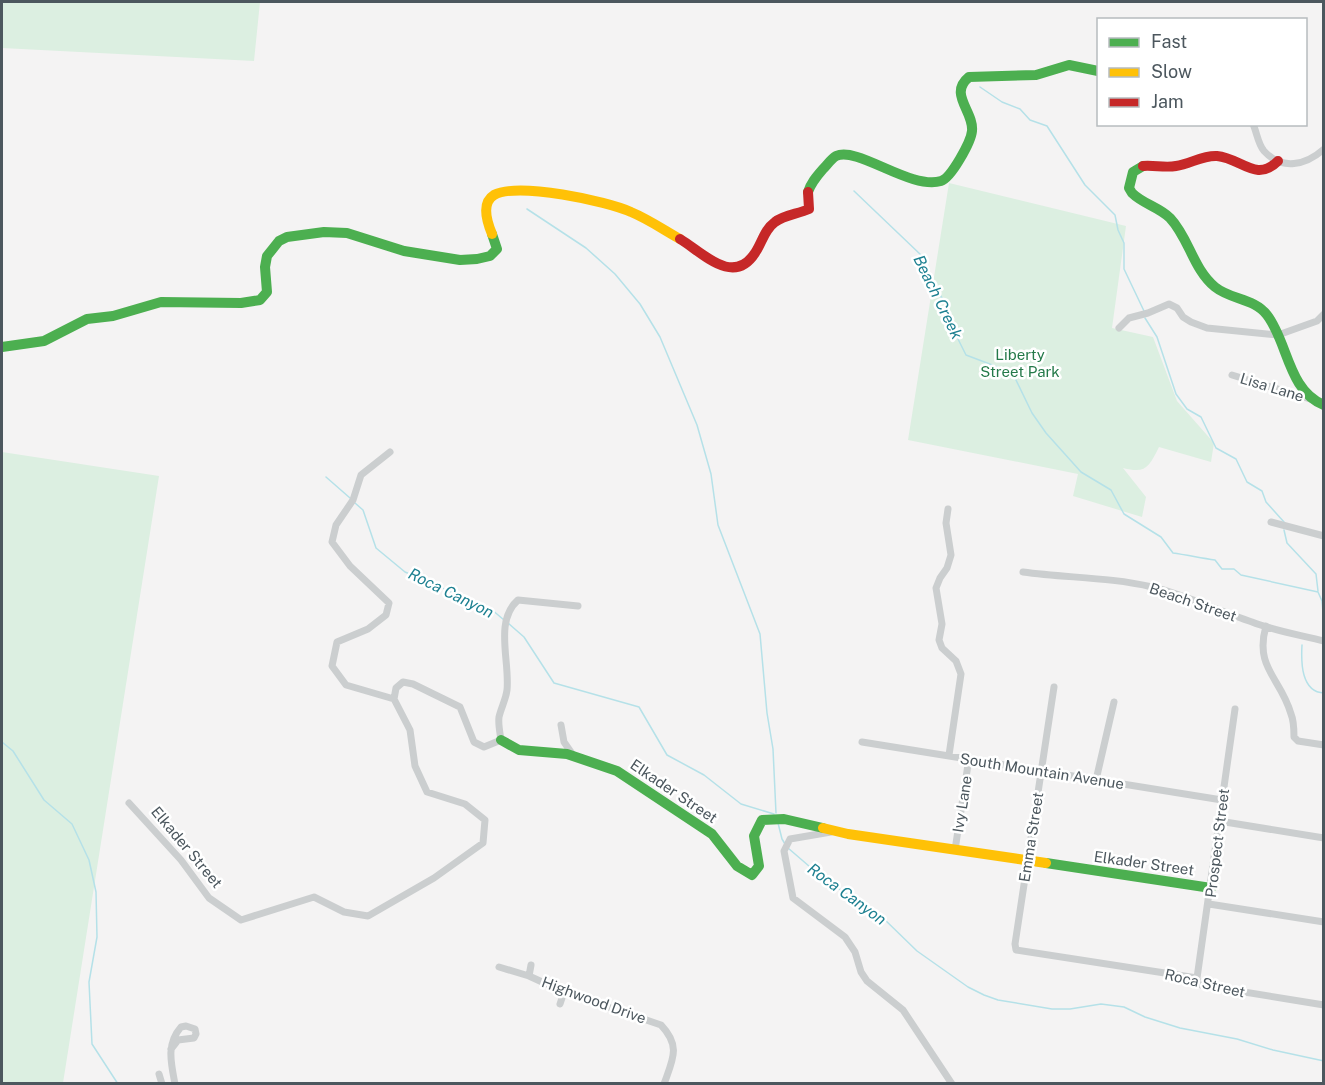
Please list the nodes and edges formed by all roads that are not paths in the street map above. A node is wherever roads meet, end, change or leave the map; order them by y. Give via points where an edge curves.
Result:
1 (1097, 71) edge
2 (1254, 126) edge
3 (1323, 149) edge
4 (1278, 161) junction
5 (1323, 314) edge
6 (1119, 328) dead end
7 (1278, 335) junction
8 (2, 347) edge
9 (1232, 375) dead end
10 (1312, 400) junction
11 (1323, 405) edge
12 (390, 452) dead end
13 (948, 509) dead end
14 (1271, 522) dead end
15 (1323, 536) edge
16 (1023, 572) dead end
17 (578, 606) dead end
18 (1266, 626) junction
19 (1323, 641) edge
20 (1053, 687) dead end
21 (394, 699) junction
22 (1114, 702) dead end
23 (1235, 709) dead end
24 (561, 725) dead end
25 (501, 740) junction
26 (862, 742) dead end
27 (1323, 746) edge
28 (949, 755) junction
29 (575, 757) junction
30 (969, 758) junction
31 (1041, 770) junction
32 (1096, 780) junction
33 (1222, 800) junction
34 (129, 803) dead end
35 (1220, 820) junction
36 (834, 831) junction
37 (1323, 838) edge
38 (955, 850) junction
39 (1026, 861) junction
40 (1211, 888) junction
41 (1209, 904) junction
42 (1323, 922) edge
43 (1016, 950) joint
44 (531, 965) dead end
45 (499, 967) dead end
46 (529, 976) junction
47 (1197, 978) junction
48 (564, 992) junction
49 (560, 1004) dead end
50 (1323, 1005) edge
51 (171, 1049) dead end
52 (159, 1074) dead end
53 (162, 1083) edge
54 (175, 1083) edge
55 (664, 1083) edge
56 (952, 1083) edge

1 - 8 street via 1070,65 1036,75 969,77 960,97 972,131 949,177 934,182 905,177 852,155 838,155 811,183 809,208 777,221 757,253 735,267 720,267 640,215 542,191 508,191 494,195 486,210 497,249 489,258 433,257 346,233 287,237 266,254 267,291 260,300 170,300 87,319 44,341
2 - 4 street via 1264,152
3 - 4 street via 1298,164
4 - 7 street via 1272,168 1256,170 1217,156 1177,167 1143,165 1133,172 1129,188 1134,197 1172,219 1204,275 1225,293 1264,311
5 - 7 street via 1317,321
6 - 7 street via 1129,318 1169,304 1183,317 1207,328
7 - 10 street
9 - 10 street, Lisa Lane
10 - 11 street
12 - 21 street via 361,475 353,500 336,525 332,542 350,566 389,603 386,615 368,629 337,642 332,666 346,685
13 - 28 street, Ivy Lane via 951,555 936,588 942,624 939,640 962,674
14 - 15 street
16 - 18 street, Beach Street via 1153,587
17 - 25 street via 518,600 509,608 504,641 507,691 498,719
18 - 19 street, Beach Street
18 - 27 street via 1262,656 1289,707 1294,737
20 - 31 street, Emma Street
21 - 25 street, Elkader Street via 396,688 403,682 413,684 460,707 474,742 484,747
21 - 34 street, Elkader Street via 410,730 415,766 427,792 465,804 485,820 483,843 434,878 368,916 344,912 314,897 241,920 209,898 181,860
22 - 32 street
23 - 33 street, Prospect Street
24 - 29 street via 564,742
25 - 29 street, Elkader Street via 519,750
26 - 28 street, South Mountain Avenue
28 - 30 street, South Mountain Avenue
29 - 36 street, Elkader Street via 617,771 712,834 737,866 752,875 759,866 754,836 762,820 784,819
30 - 31 street, South Mountain Avenue
30 - 38 street, Ivy Lane
31 - 32 street, South Mountain Avenue
31 - 39 street, Emma Street
32 - 33 street, South Mountain Avenue
33 - 35 street, Prospect Street
35 - 37 street
35 - 40 street, Prospect Street
36 - 38 street, Elkader Street
36 - 56 street via 790,839 785,850 793,898 845,937 867,981 903,1010
38 - 39 street, Elkader Street
39 - 40 street, Elkader Street
39 - 43 street, Emma Street
40 - 41 street, Prospect Street
41 - 42 street
41 - 47 street, Prospect Street
43 - 47 street, Roca Street
44 - 46 street
45 - 46 street, Highwood Drive
46 - 48 street, Highwood Drive
47 - 50 street, Roca Street via 1201,985
48 - 49 street
48 - 55 street, Highwood Drive via 661,1025 670,1034 674,1047
51 - 54 street
52 - 53 street

